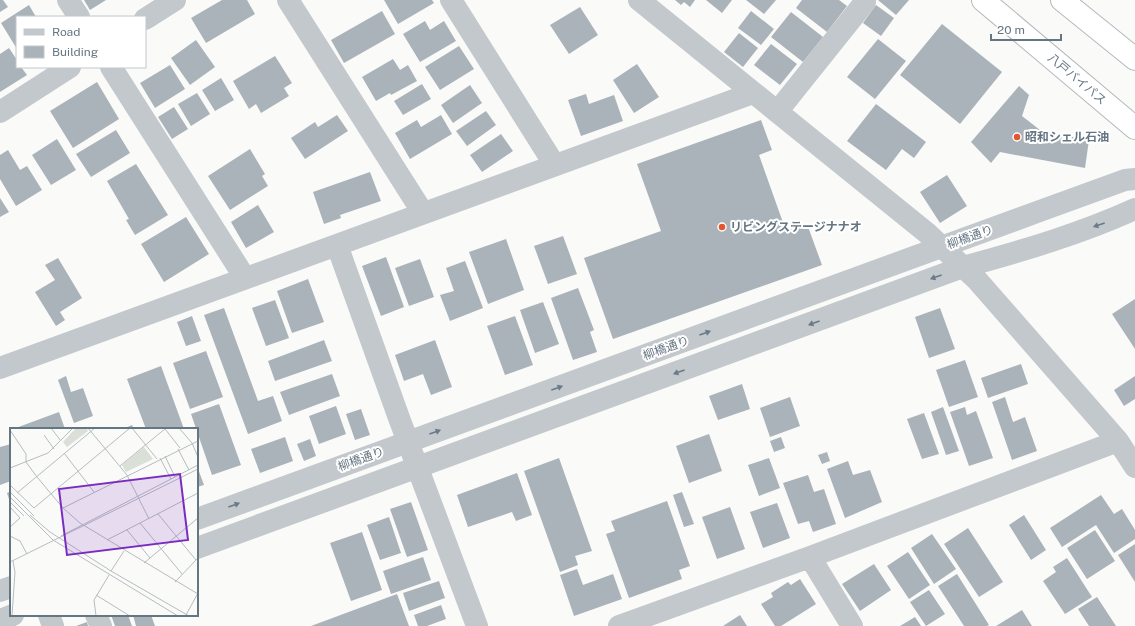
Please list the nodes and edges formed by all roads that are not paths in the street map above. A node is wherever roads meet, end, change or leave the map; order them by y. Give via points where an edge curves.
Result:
1 (68, 0) edge
2 (175, 0) edge
3 (288, 0) edge
4 (451, 0) edge
5 (639, 0) edge
6 (863, 0) edge
7 (983, 0) edge
8 (1062, 0) edge
9 (78, 16) edge
10 (146, 18) edge
11 (1135, 59) edge
12 (68, 68) edge
13 (112, 68) edge
14 (753, 93) junction
15 (0, 112) edge
16 (777, 112) junction
17 (1135, 128) edge
18 (554, 164) junction
19 (1135, 179) edge
20 (1135, 209) edge
21 (423, 213) junction
22 (337, 245) junction
23 (942, 247) junction
24 (963, 267) junction
25 (245, 278) junction
26 (0, 368) edge
27 (1118, 441) junction
28 (408, 442) junction
29 (1135, 467) edge
30 (418, 468) junction
31 (198, 519) edge
32 (198, 548) edge
33 (810, 557) junction
34 (10, 587) edge
35 (0, 591) edge
36 (10, 616) edge
37 (49, 616) edge
38 (96, 616) edge
39 (0, 620) edge
40 (53, 626) edge
41 (101, 626) edge
42 (477, 626) edge
43 (619, 626) edge
44 (852, 626) edge

1 - 9 street
2 - 10 street
3 - 21 street
4 - 18 street
5 - 14 street
6 - 16 street via 865,2
7 - 17 highway, 八戸バイパス
8 - 11 highway
12 - 15 street
13 - 25 street
14 - 16 street
14 - 18 street
16 - 23 street
18 - 21 street
19 - 23 street, 柳橋通り via 1125,180
20 -> 24 street via 1029,249
21 - 22 street
22 - 25 street
22 - 28 street
23 - 24 street
28 -> 23 street, 柳橋通り
24 - 27 street
24 -> 30 street
25 - 26 street
27 - 29 street
27 - 33 street
28 - 30 street
31 -> 28 street, 柳橋通り
30 - 32 street
30 - 42 street
33 - 43 street
33 - 44 street
34 - 35 street
36 - 39 street
37 - 40 street
38 - 41 street

